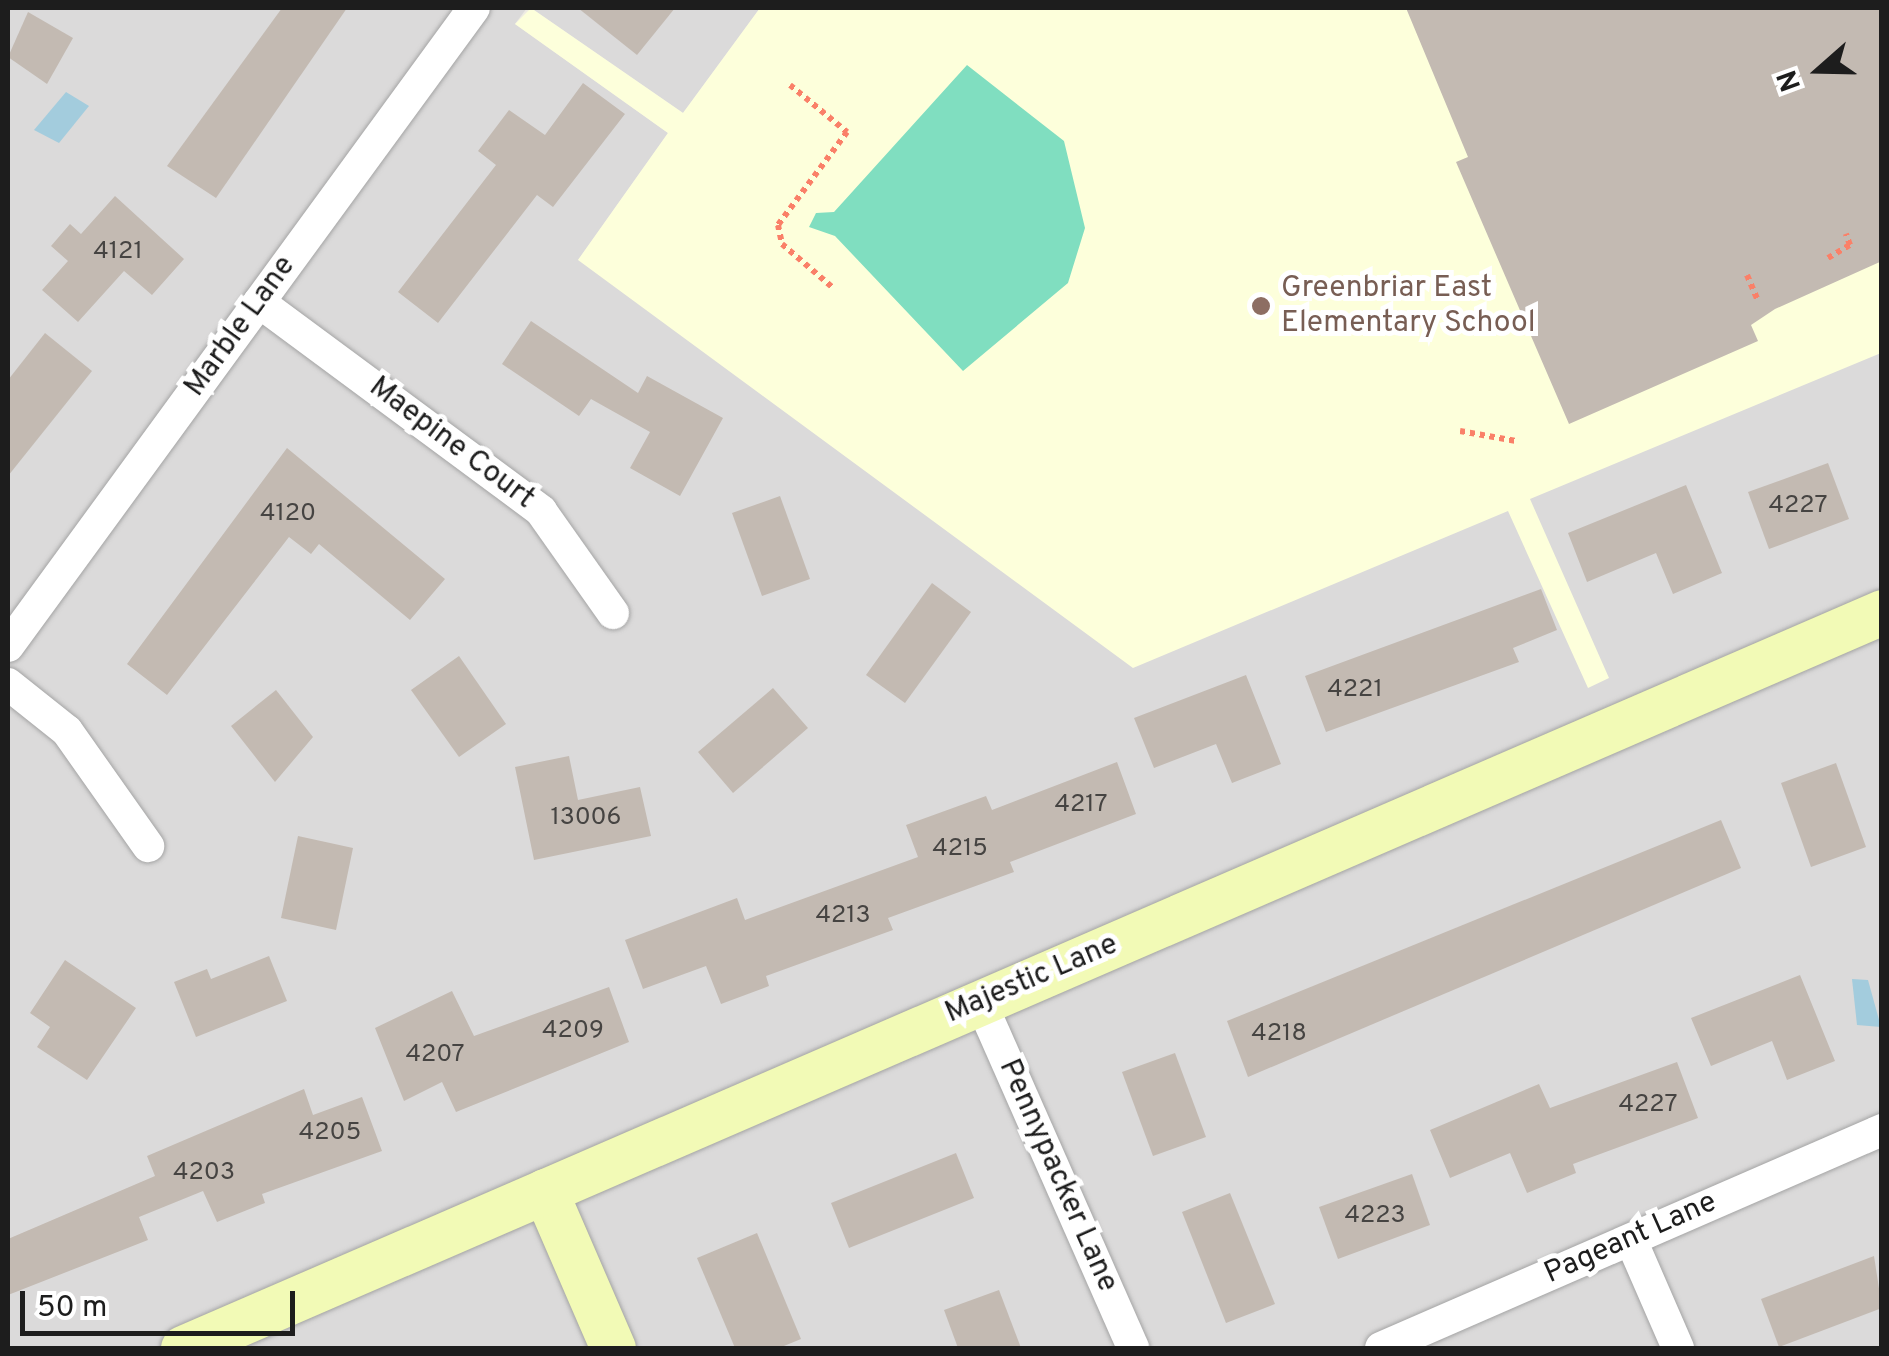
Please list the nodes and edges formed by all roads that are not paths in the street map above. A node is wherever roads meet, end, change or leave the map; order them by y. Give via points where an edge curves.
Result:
1 (474, 8) edge
2 (259, 302) junction
3 (613, 613) dead end
4 (1878, 623) edge
5 (8, 646) edge
6 (8, 684) edge
7 (148, 846) dead end
8 (981, 1002) junction
9 (1882, 1130) edge
10 (545, 1192) junction
11 (1630, 1240) junction
12 (182, 1348) edge
13 (612, 1348) edge
14 (1133, 1348) edge
15 (1382, 1348) edge
16 (1678, 1348) edge

1 - 2 street, Marble Lane
2 - 3 street, Maepine Court via 541,511
2 - 5 street, Marble Lane
4 - 8 street, Majestic Lane
6 - 7 street via 66,731
8 - 10 street, Majestic Lane
8 - 14 street, Pennypacker Lane
9 - 11 street, Pageant Lane
10 - 12 street, Majestic Lane
10 - 13 street
11 - 15 street, Pageant Lane
11 - 16 street

